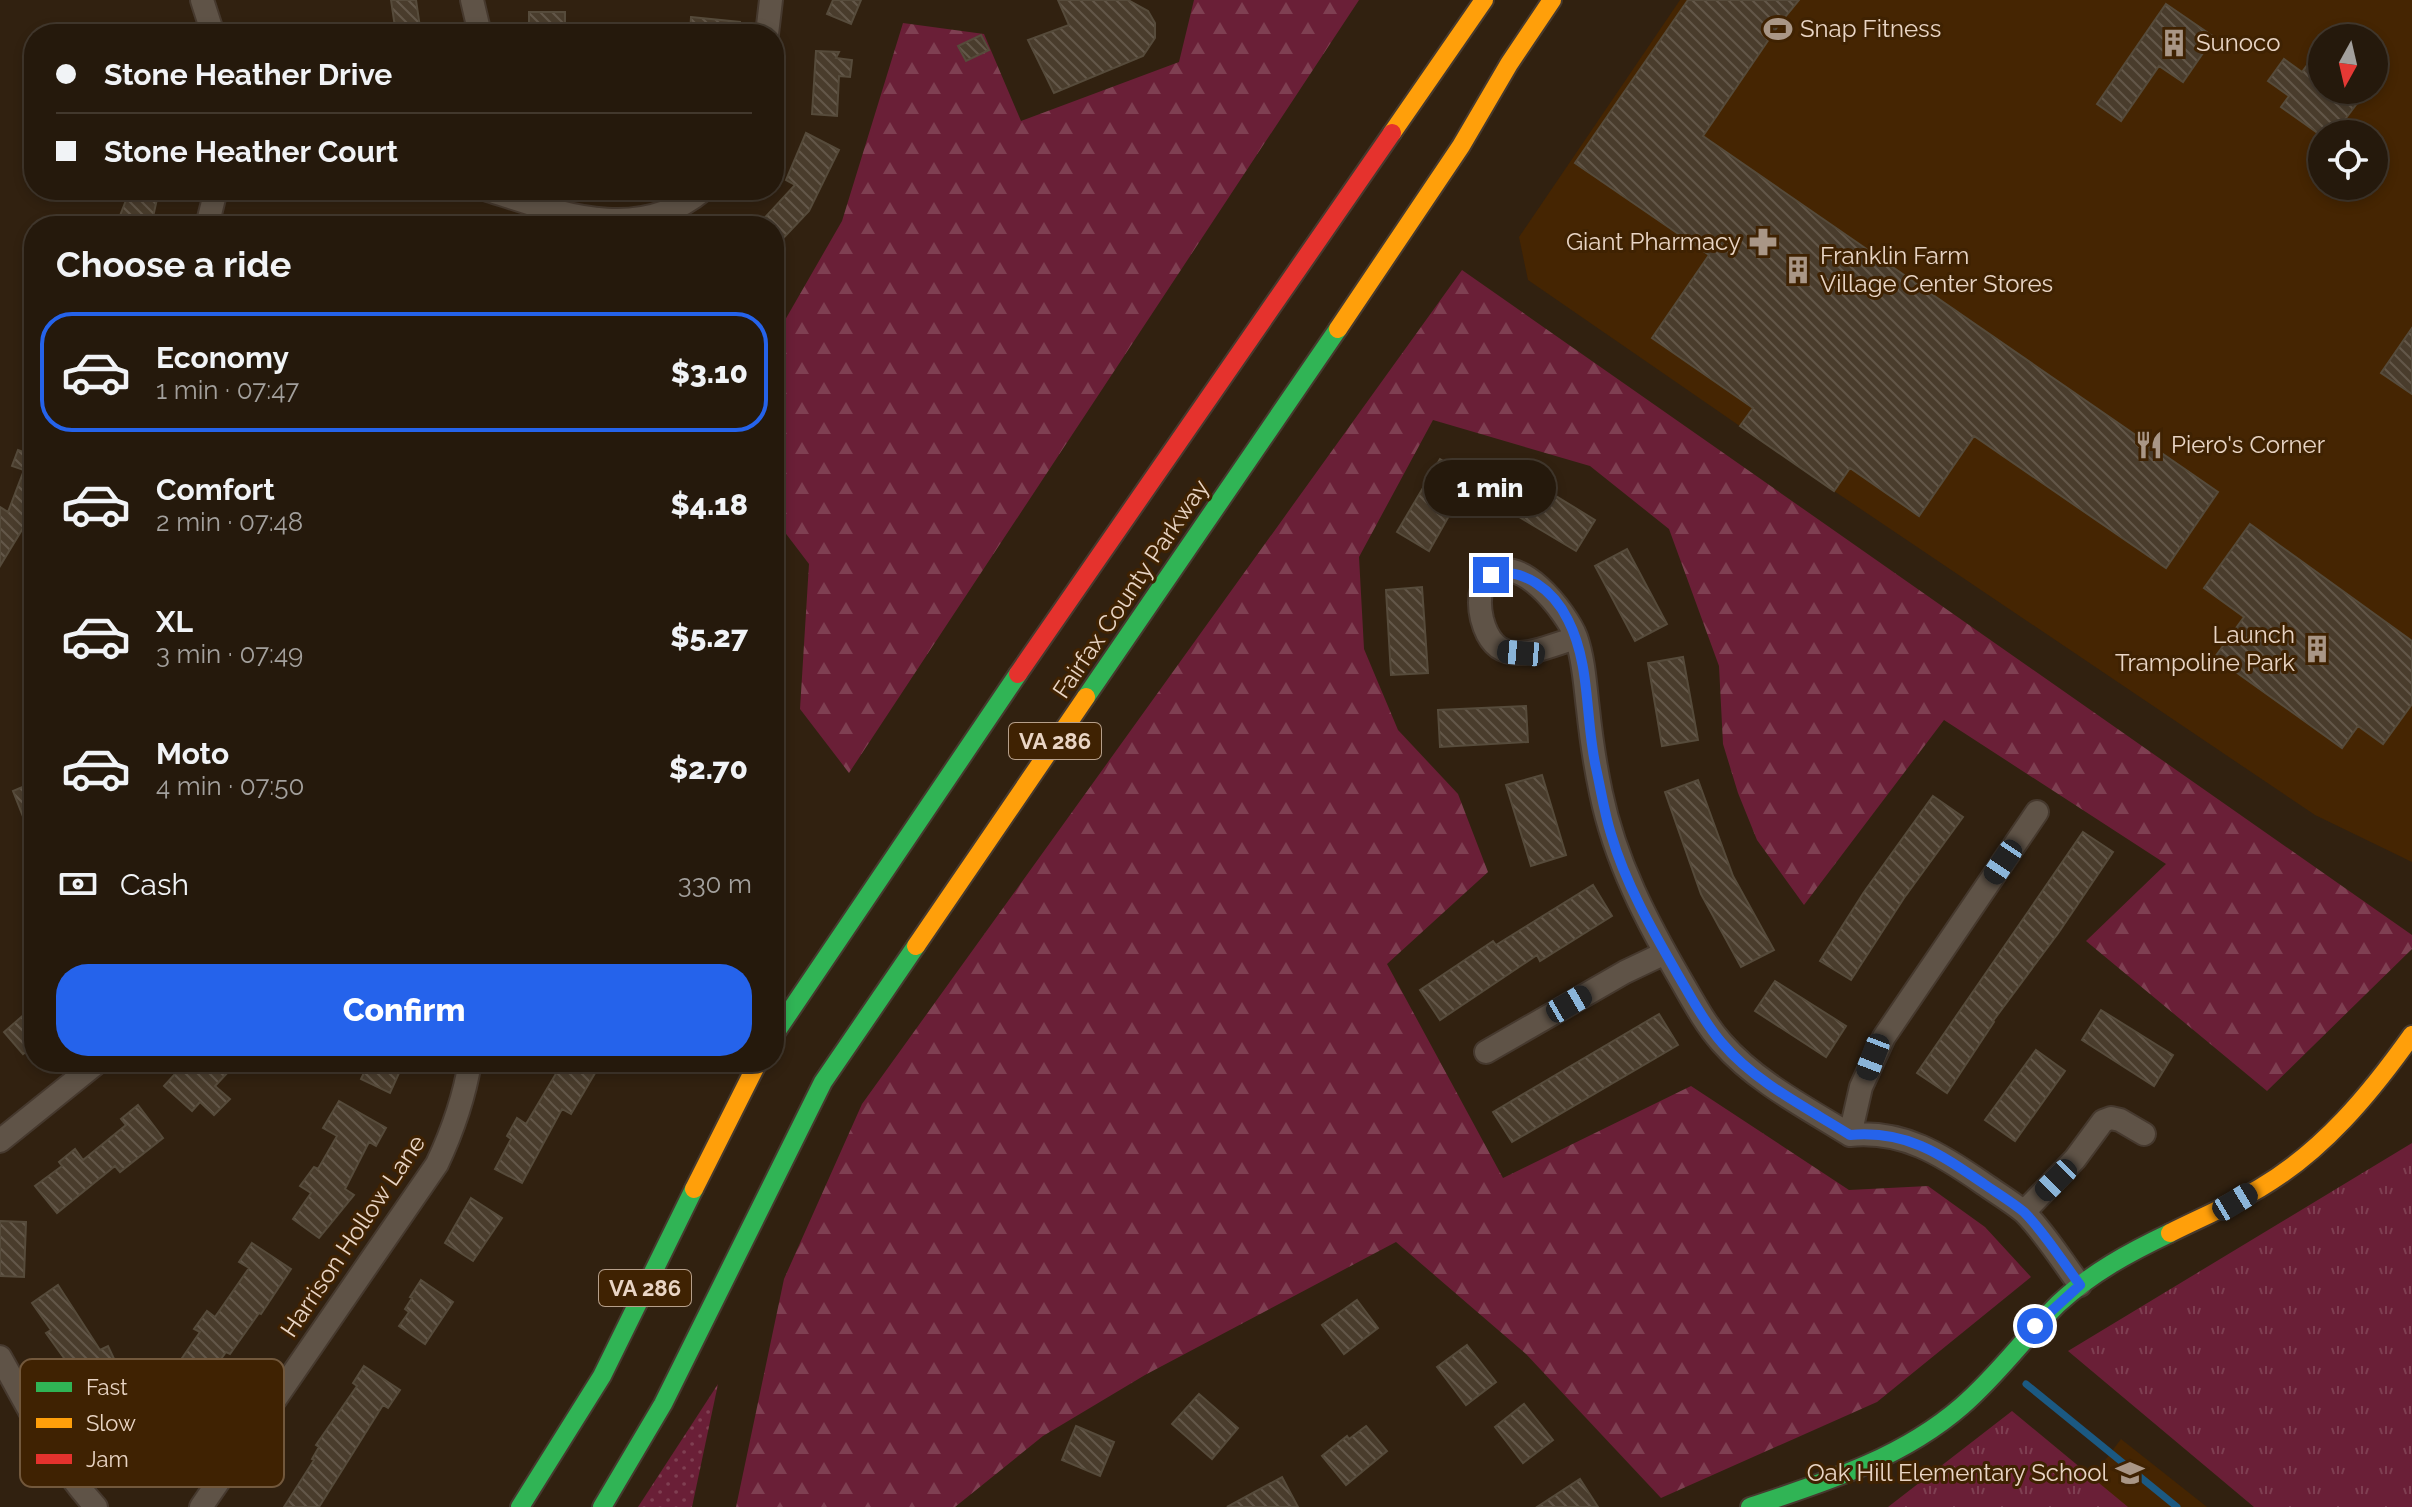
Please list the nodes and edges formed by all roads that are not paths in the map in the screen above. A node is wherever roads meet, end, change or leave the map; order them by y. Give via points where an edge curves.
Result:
1 (202, 0) edge
2 (472, 0) edge
3 (771, 0) edge
4 (1484, 0) edge
5 (1552, 0) edge
6 (210, 24) edge
7 (478, 24) edge
8 (768, 24) edge
9 (519, 200) edge
10 (687, 200) edge
11 (569, 216) edge
12 (647, 216) edge
13 (1576, 638) junction
14 (2037, 812) dead end
15 (1665, 953) junction
16 (784, 1020) edge
17 (2412, 1035) edge
18 (1486, 1052) dead end
19 (86, 1072) edge
20 (469, 1072) edge
21 (753, 1072) edge
22 (2144, 1134) dead end
23 (1850, 1135) junction
24 (0, 1141) edge
25 (2024, 1212) junction
26 (2080, 1285) junction
27 (0, 1357) edge
28 (284, 1386) edge
29 (20, 1394) edge
30 (80, 1487) edge
31 (215, 1487) edge
32 (96, 1507) edge
33 (201, 1507) edge
34 (520, 1507) edge
35 (602, 1507) edge
36 (1750, 1507) edge

1 - 6 street
2 - 7 street
3 - 8 street
4 - 16 main road, Fairfax County Parkway / VA 286
5 - 35 main road, Fairfax County Parkway / VA 286 via 1461,146 823,1082 673,1386
9 - 11 street
10 - 12 street
13 - 13 street via 1562,610 1535,582 1504,571 1484,583 1480,610 1493,646 1521,653
13 - 15 street via 1611,834
14 - 23 street via 1884,1037 1861,1087
15 - 18 street
15 - 23 street via 1702,1015 1745,1066
17 - 26 main road via 2355,1111 2277,1177 2134,1249
19 - 24 street
20 - 28 street, Harrison Hollow Lane via 454,1127 437,1164
21 - 34 main road, VA 286 via 613,1356
22 - 25 street via 2120,1120 2103,1121
23 - 25 street via 1893,1136 1920,1144
25 - 26 street
26 - 36 main road via 2035,1326 1984,1385 1925,1435 1857,1472
27 - 29 street
30 - 32 street
31 - 33 street, Harrison Hollow Lane

